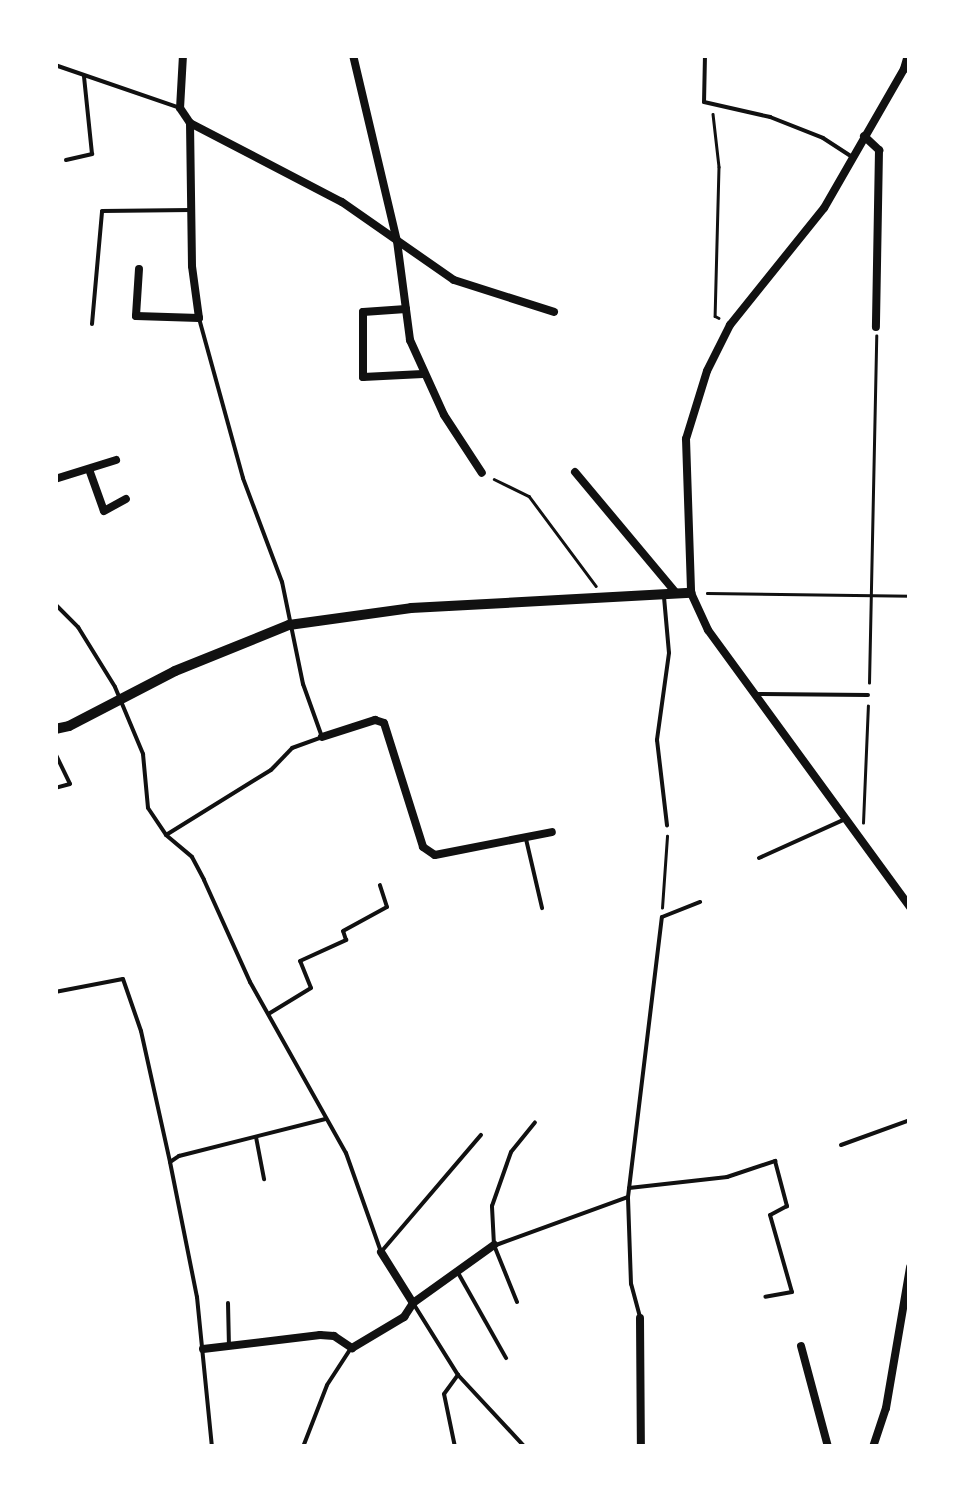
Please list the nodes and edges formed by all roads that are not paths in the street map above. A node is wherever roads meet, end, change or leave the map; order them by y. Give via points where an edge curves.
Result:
1 (183, 55) edge
2 (354, 55) edge
3 (705, 55) edge
4 (908, 55) edge
5 (55, 65) edge
6 (84, 75) junction
7 (180, 108) junction
8 (190, 123) junction
9 (864, 136) junction
10 (855, 158) junction
11 (66, 160) dead end
12 (191, 210) junction
13 (397, 241) junction
14 (139, 268) dead end
15 (406, 309) junction
16 (554, 312) dead end
17 (199, 318) junction
18 (92, 324) dead end
19 (876, 327) road end
20 (423, 374) junction
21 (116, 460) dead end
22 (90, 472) junction
23 (575, 472) dead end
24 (482, 473) road end
25 (55, 479) edge
26 (126, 499) dead end
27 (670, 593) junction
28 (691, 593) junction
29 (55, 604) edge
30 (289, 625) junction
31 (756, 694) junction
32 (868, 695) road end
33 (120, 699) junction
34 (55, 728) edge
35 (322, 737) junction
36 (55, 753) edge
37 (55, 788) edge
38 (848, 818) junction
39 (667, 825) road end
40 (552, 832) dead end
41 (166, 835) junction
42 (525, 837) junction
43 (760, 858) dead end
44 (380, 885) dead end
45 (700, 902) dead end
46 (910, 907) edge
47 (542, 908) dead end
48 (55, 992) edge
49 (270, 1013) junction
50 (326, 1119) junction
51 (910, 1120) edge
52 (535, 1122) dead end
53 (481, 1134) dead end
54 (256, 1137) junction
55 (841, 1145) dead end
56 (170, 1162) junction
57 (264, 1179) dead end
58 (629, 1188) junction
59 (628, 1197) junction
60 (494, 1246) junction
61 (381, 1252) junction
62 (910, 1267) edge
63 (457, 1272) junction
64 (765, 1298) dead end
65 (517, 1302) dead end
66 (228, 1303) dead end
67 (413, 1303) junction
68 (640, 1318) joint
69 (229, 1346) junction
70 (801, 1346) dead end
71 (352, 1348) junction
72 (203, 1349) junction
73 (506, 1358) dead end
74 (458, 1374) junction
75 (212, 1447) edge
76 (303, 1447) edge
77 (455, 1447) edge
78 (525, 1447) edge
79 (641, 1447) edge
80 (828, 1447) edge
81 (872, 1447) edge

1 - 7 street
2 - 13 street
3 - 10 lane via 704,102 770,118
4 - 9 street
5 - 6 lane
6 - 7 lane
6 - 11 lane via 92,154
7 - 8 street
8 - 12 street
8 - 13 street via 342,202
9 - 10 street
9 - 19 street via 879,150
10 - 28 street via 824,208 730,325 706,370 686,440
12 - 17 street
12 - 18 lane via 102,212
13 - 15 street
13 - 16 street via 454,280
14 - 17 street via 136,316
15 - 20 street
15 - 20 street via 364,312 363,377
17 - 30 lane via 243,478 282,582
20 - 24 street
21 - 22 street
22 - 25 street
22 - 26 street via 104,511
23 - 27 street
27 - 28 street
27 - 30 street via 341,615
27 - 39 lane via 657,740
28 - 31 street via 717,644
29 - 33 lane via 78,627
30 - 33 street
30 - 35 lane
31 - 32 lane
31 - 38 street
33 - 34 street
33 - 41 lane via 144,754 148,808
35 - 41 lane via 292,748 271,770
35 - 42 street via 384,723 424,847 435,854
36 - 37 lane via 70,784
38 - 43 lane
38 - 46 street
40 - 42 street
41 - 49 lane via 192,857
42 - 47 lane
44 - 49 lane via 387,907 343,931 346,940 300,961 311,988
45 - 58 lane via 662,917
48 - 56 lane via 123,979
49 - 50 lane
50 - 54 lane
50 - 61 lane via 346,1153
51 - 55 lane
52 - 60 lane via 500,1175 492,1206
53 - 61 lane
54 - 56 lane
54 - 57 lane
56 - 72 lane
58 - 59 lane
58 - 64 lane via 727,1177 775,1161 787,1206 770,1216 792,1292
59 - 60 lane
59 - 68 lane via 629,1269
60 - 63 street
60 - 65 lane
61 - 67 street
62 - 81 street via 886,1408
63 - 67 street
63 - 73 lane
66 - 69 lane
67 - 71 street via 404,1317
67 - 74 lane
68 - 79 street
69 - 71 street via 320,1335
69 - 72 street
70 - 80 street
71 - 76 lane via 327,1386
72 - 75 lane
74 - 77 lane via 444,1394
74 - 78 lane

